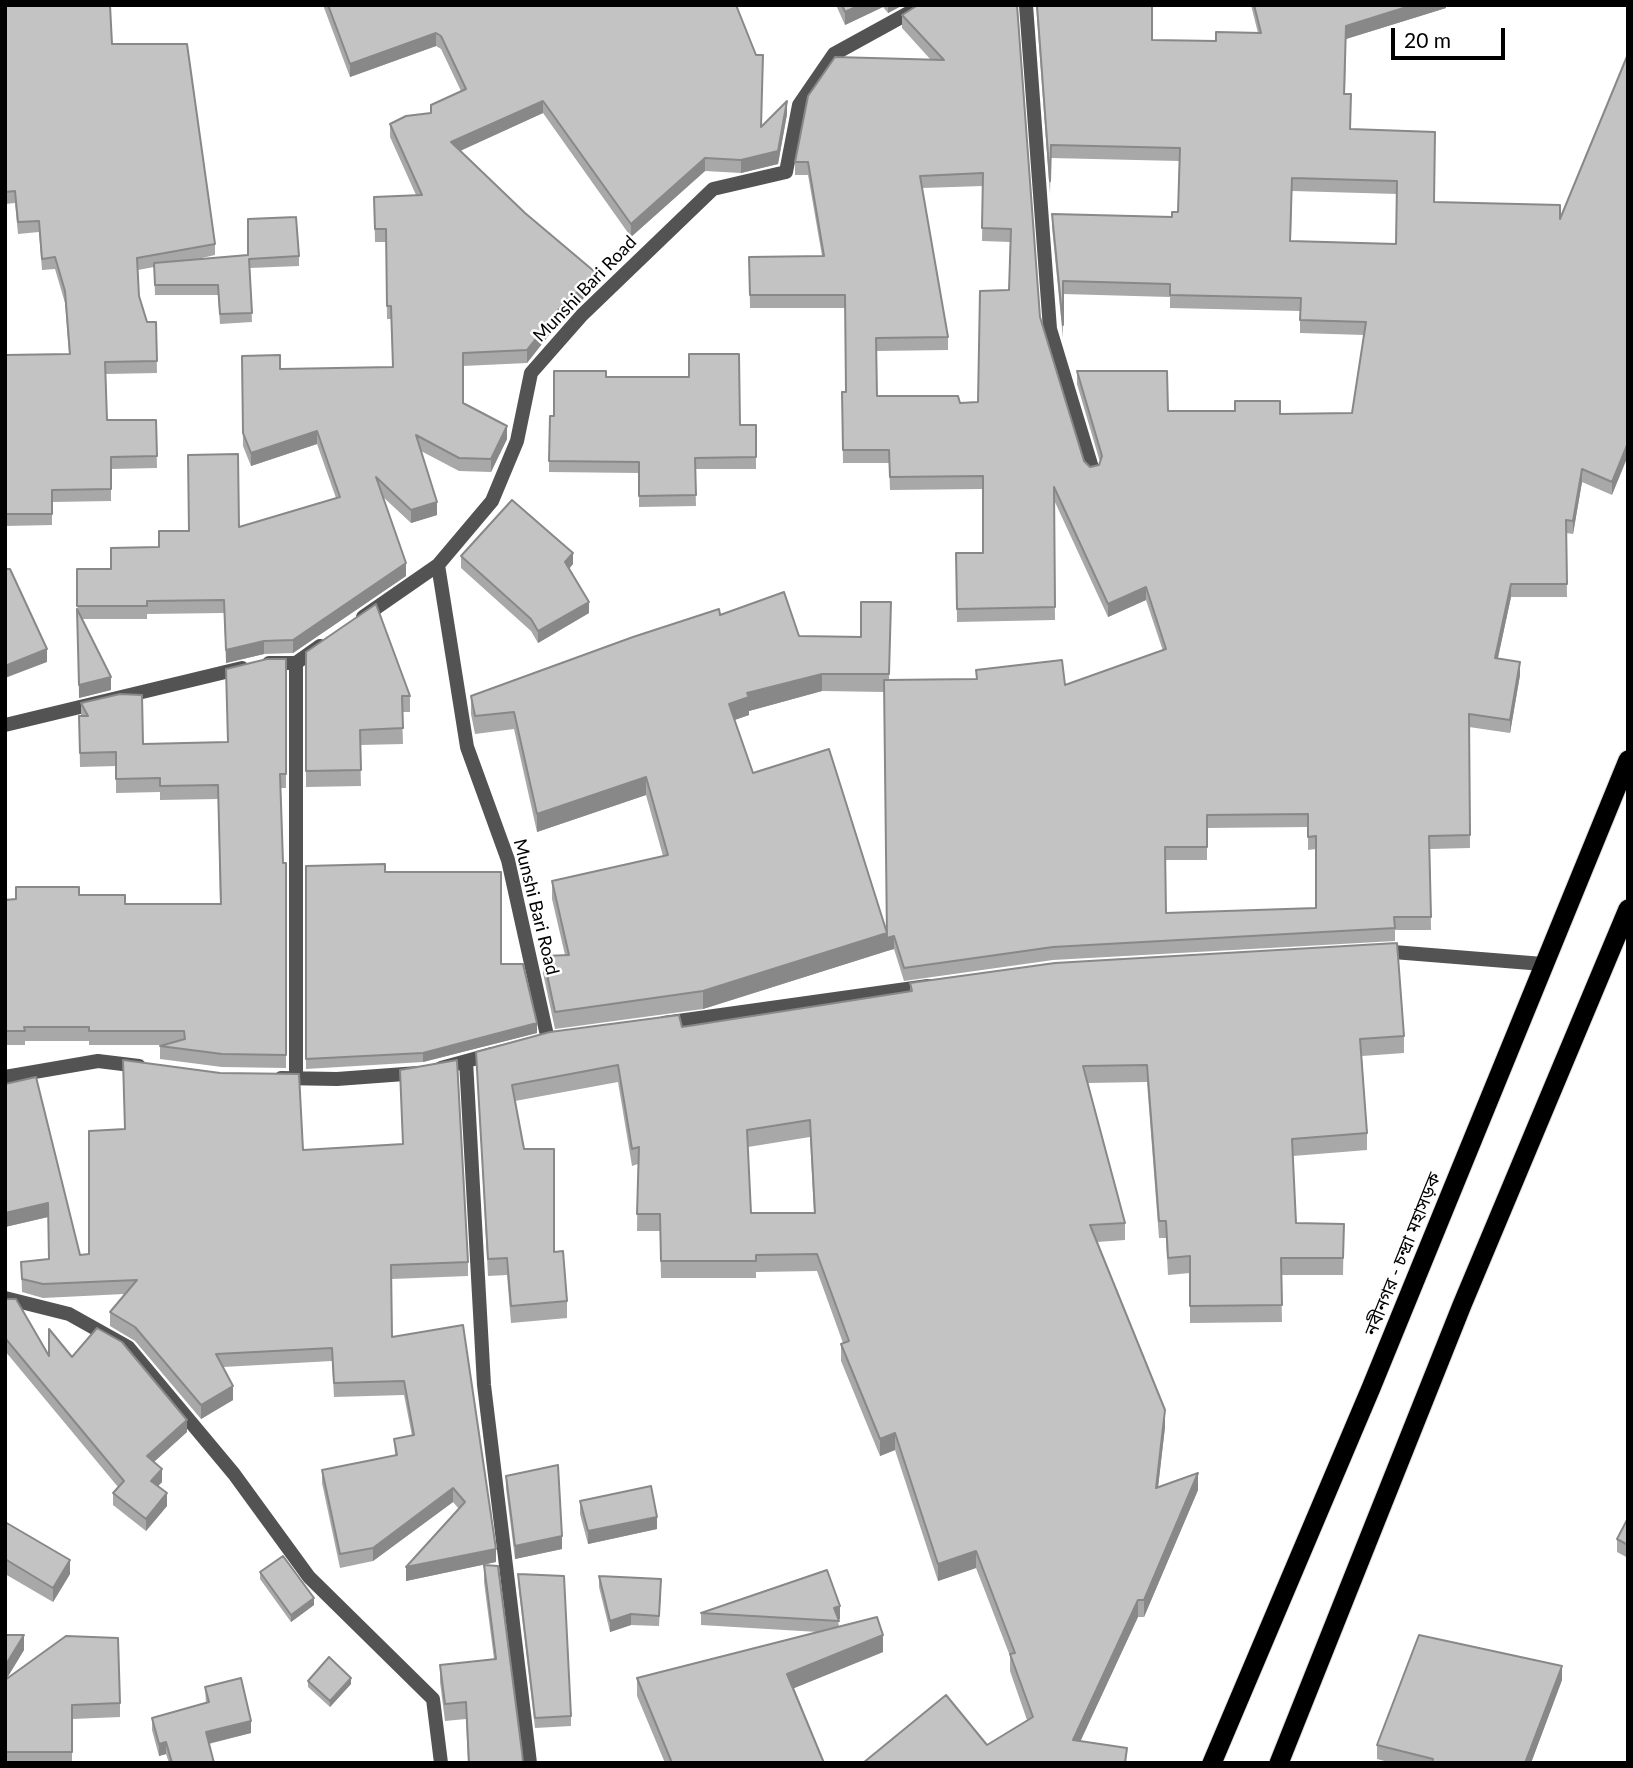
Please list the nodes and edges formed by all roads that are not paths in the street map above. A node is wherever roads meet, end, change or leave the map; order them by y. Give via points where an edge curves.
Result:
1 (923, 5) edge
2 (1026, 5) edge
3 (1093, 471) edge
4 (439, 565) junction
5 (351, 625) edge
6 (329, 640) edge
7 (296, 663) junction
8 (5, 726) edge
9 (1628, 760) edge
10 (1628, 909) edge
11 (1367, 952) edge
12 (1543, 964) junction
13 (943, 984) edge
14 (643, 1026) edge
15 (549, 1040) edge
16 (513, 1049) edge
17 (466, 1061) junction
18 (153, 1068) edge
19 (5, 1077) edge
20 (271, 1078) edge
21 (296, 1079) junction
22 (5, 1298) edge
23 (442, 1763) edge
24 (530, 1763) edge
25 (1212, 1763) edge
26 (1279, 1763) edge

1 - 4 street, Munshi Bari Road via 834,54 799,105 786,172 713,189 582,315 531,373 517,441 492,501
2 - 3 street via 1050,328
4 - 5 street
4 - 15 street, Munshi Bari Road via 467,747 508,860
6 - 7 street
7 - 8 street via 266,663
7 - 21 street
9 - 12 highway, নবীনগর - চন্দ্রা মহাসড়ক
10 - 26 highway via 1462,1305
11 - 12 street via 1393,950
12 - 25 highway, নবীনগর - চন্দ্রা মহাসড়ক
13 - 14 street
16 - 17 street
17 - 21 street via 425,1072
17 - 24 street via 484,1385
18 - 19 street via 98,1061
20 - 21 street
22 - 23 street via 69,1314 128,1347 234,1474 309,1577 433,1699

